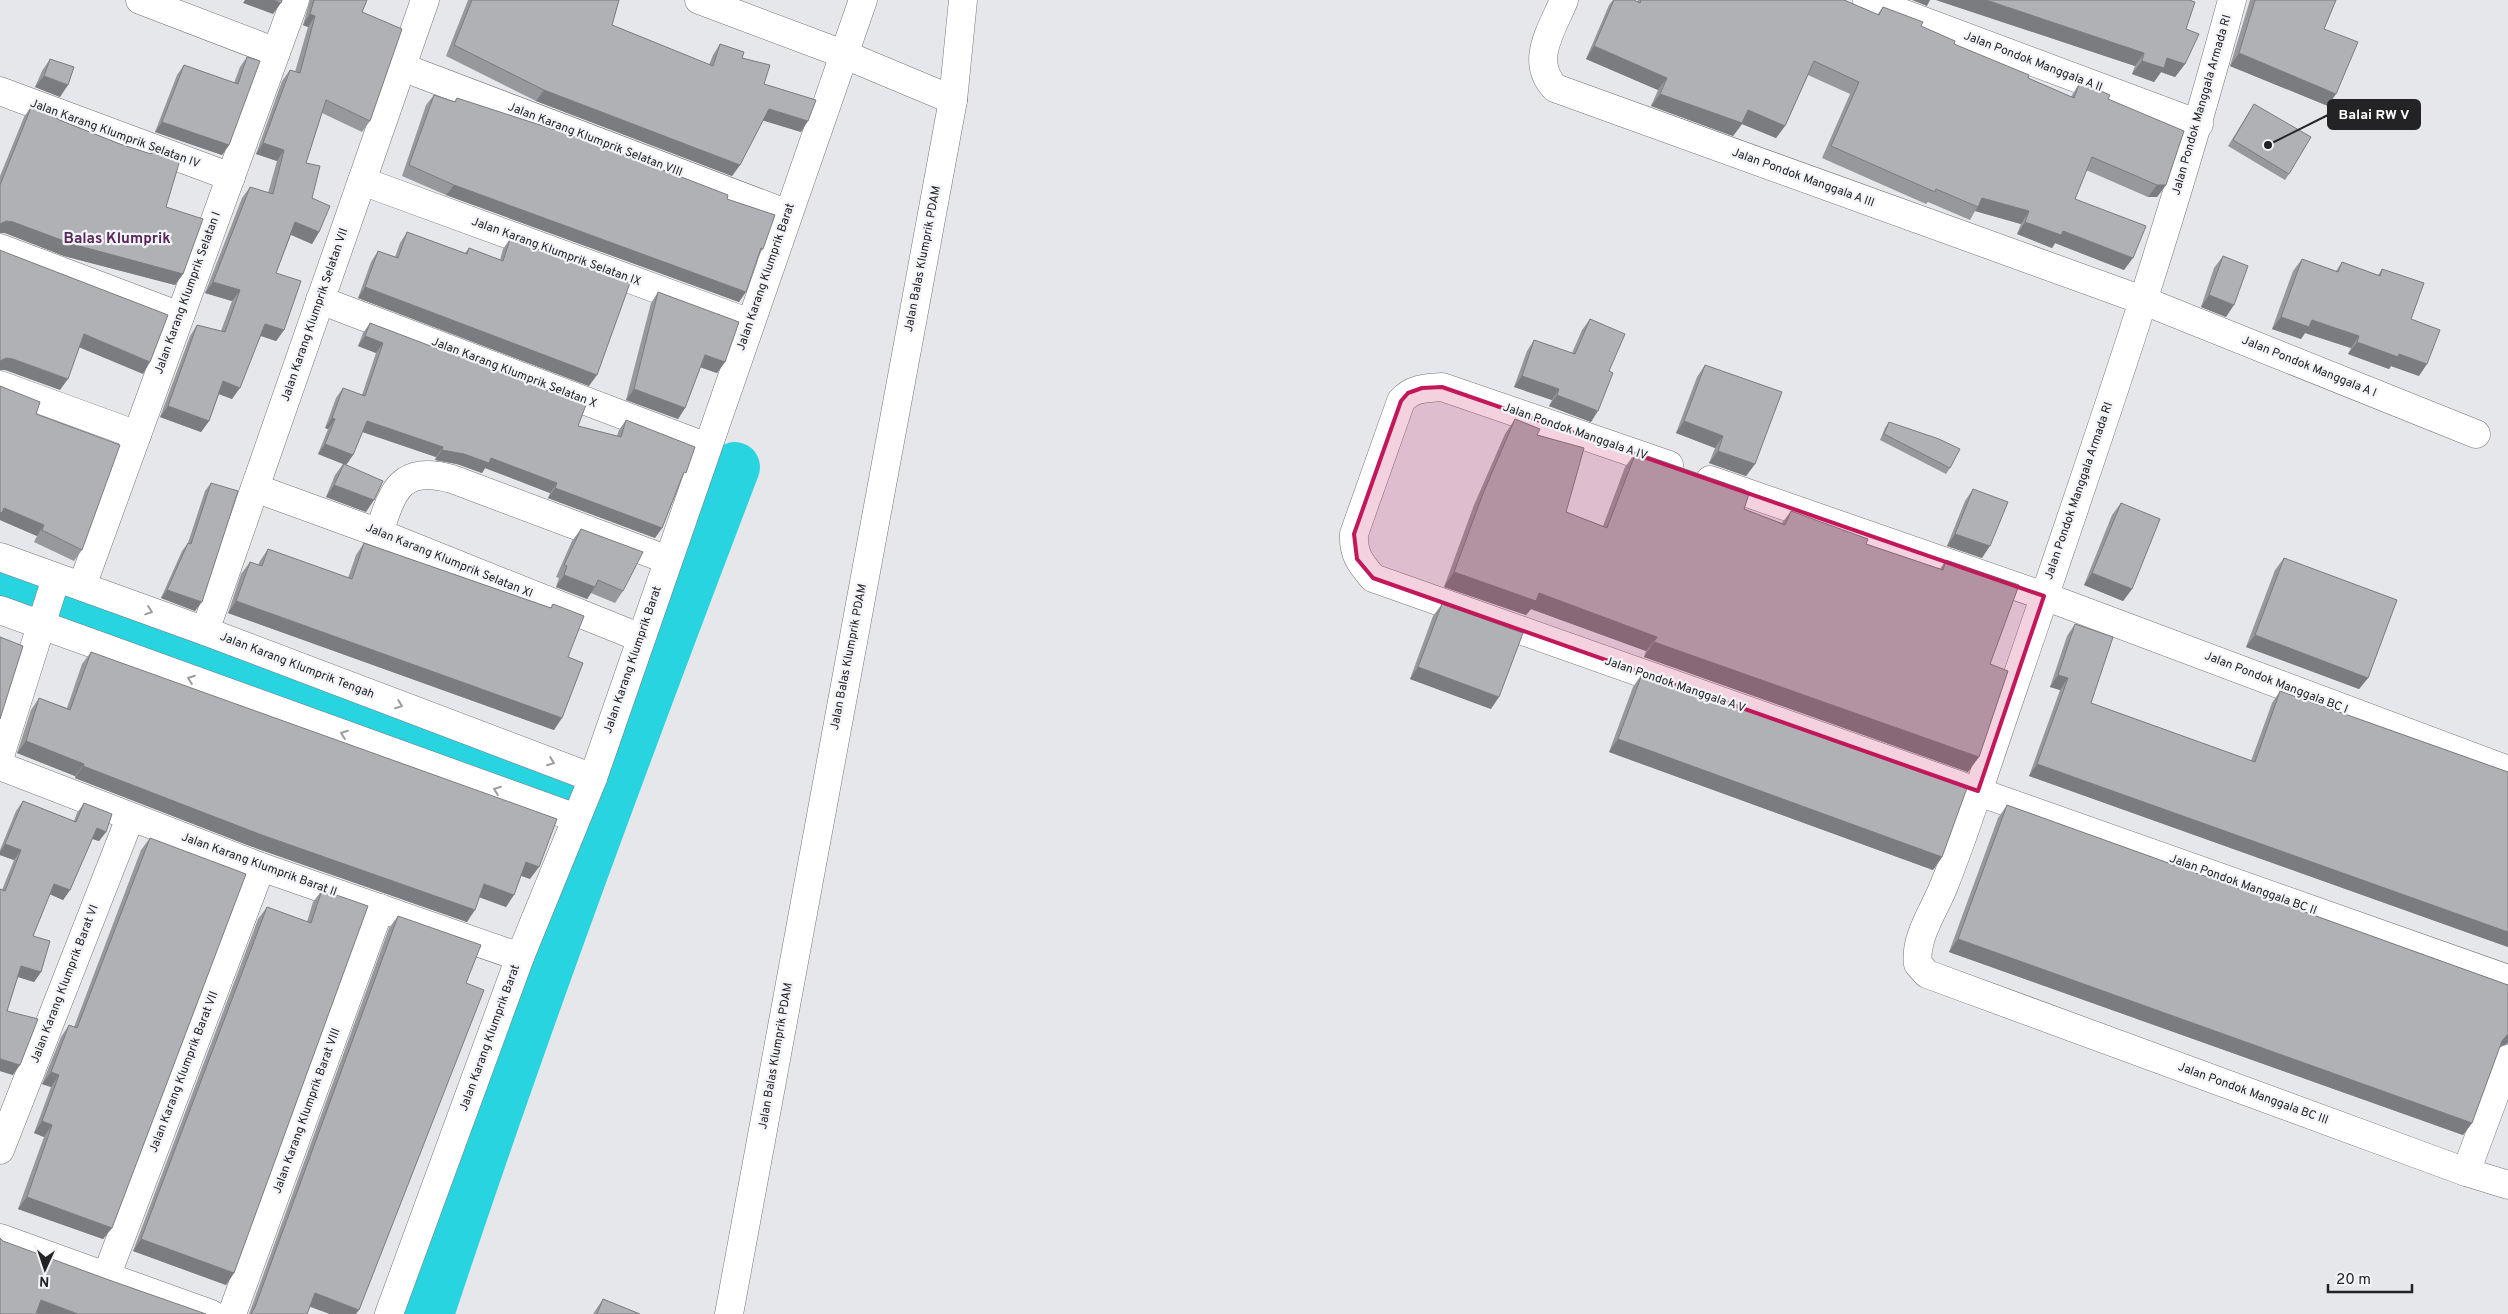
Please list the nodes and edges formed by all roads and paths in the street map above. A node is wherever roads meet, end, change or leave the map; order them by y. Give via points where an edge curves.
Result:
1 (140, 0) edge
2 (295, 0) edge
3 (425, 0) edge
4 (700, 0) edge
5 (863, 0) edge
6 (963, 0) edge
7 (1564, 0) edge
8 (1866, 0) edge
9 (2232, 0) edge
10 (276, 52) junction
11 (853, 58) junction
12 (402, 67) junction
13 (0, 91) edge
14 (953, 100) junction
15 (2199, 124) junction
16 (230, 177) junction
17 (362, 181) junction
18 (788, 214) junction
19 (0, 248) edge
20 (320, 300) junction
21 (2142, 300) junction
22 (180, 316) junction
23 (750, 323) junction
24 (0, 385) edge
25 (2476, 434) dead end
26 (137, 435) junction
27 (707, 447) junction
28 (255, 488) junction
29 (379, 533) junction
30 (0, 557) edge
31 (668, 560) junction
32 (1372, 578) joint
33 (82, 586) junction
34 (2044, 596) junction
35 (49, 600) junction
36 (0, 610) edge
37 (205, 631) junction
38 (641, 638) junction
39 (0, 756) edge
40 (0, 766) edge
41 (2508, 770) edge
42 (592, 781) junction
43 (1978, 791) junction
44 (578, 813) junction
45 (130, 818) junction
46 (261, 867) junction
47 (380, 908) junction
48 (520, 957) junction
49 (1927, 974) joint
50 (2508, 979) edge
51 (2508, 1059) edge
52 (0, 1150) edge
53 (2466, 1172) junction
54 (2508, 1185) edge
55 (0, 1238) edge
56 (106, 1277) junction
57 (211, 1314) edge
58 (232, 1314) edge
59 (389, 1314) edge
60 (729, 1314) edge

1 - 10 street
2 - 10 street, Jalan Karang Klumprik Selatan I
3 - 12 street, Jalan Karang Klumprik Selatan VII
4 - 11 street
5 - 11 street, Jalan Karang Klumprik Barat
6 - 14 street, Jalan Balas Klumprik PDAM
7 - 21 street, Jalan Pondok Manggala A III via 1542,54 1546,79 1555,88
8 - 15 street, Jalan Pondok Manggala A II
9 - 15 street, Jalan Pondok Manggala Armada RI
10 - 16 street, Jalan Karang Klumprik Selatan I
11 - 14 street
11 - 18 street, Jalan Karang Klumprik Barat
12 - 17 street, Jalan Karang Klumprik Selatan VII
12 - 18 street, Jalan Karang Klumprik Selatan VIII
13 - 16 street, Jalan Karang Klumprik Selatan IV
14 - 60 street, Jalan Balas Klumprik PDAM
15 - 21 street, Jalan Pondok Manggala Armada RI
16 - 22 street, Jalan Karang Klumprik Selatan I
17 - 20 street, Jalan Karang Klumprik Selatan VII
17 - 23 street, Jalan Karang Klumprik Selatan IX
18 - 23 street, Jalan Karang Klumprik Barat
19 - 22 street
20 - 27 street, Jalan Karang Klumprik Selatan X
20 - 28 street, Jalan Karang Klumprik Selatan VII
21 - 25 street, Jalan Pondok Manggala A I
21 - 34 street, Jalan Pondok Manggala Armada RI
22 - 26 street, Jalan Karang Klumprik Selatan I
23 - 27 street, Jalan Karang Klumprik Barat
24 - 26 street
26 - 33 street, Jalan Karang Klumprik Selatan I
27 - 31 street, Jalan Karang Klumprik Barat
28 - 29 street, Jalan Karang Klumprik Selatan XI
28 - 37 street, Jalan Karang Klumprik Selatan VII
29 - 31 street via 386,508 401,484 417,474 432,474
29 - 38 street, Jalan Karang Klumprik Selatan XI
30 - 35 street, Jalan Karang Klumprik Tengah
31 - 38 street, Jalan Karang Klumprik Barat
32 - 34 street, Jalan Pondok Manggala A IV via 1357,559 1354,534 1401,401 1408,393 1422,388 1442,387
32 - 43 street, Jalan Pondok Manggala A V
33 - 35 street, Jalan Karang Klumprik Tengah
33 -> 37 street, Jalan Karang Klumprik Tengah
34 - 41 street, Jalan Pondok Manggala BC I
34 - 43 street, Jalan Pondok Manggala Armada RI
35 - 36 street, Jalan Karang Klumprik Tengah
35 - 39 street
44 -> 35 street, Jalan Karang Klumprik Tengah
37 -> 42 street, Jalan Karang Klumprik Tengah
38 - 42 street, Jalan Karang Klumprik Barat
40 - 45 street, Jalan Karang Klumprik Barat II
42 - 44 street, Jalan Karang Klumprik Barat
43 - 49 street, Jalan Pondok Manggala Armada RI via 1946,883 1920,943 1918,964
43 - 50 street, Jalan Pondok Manggala BC II
44 - 48 street, Jalan Karang Klumprik Barat
45 - 46 street, Jalan Karang Klumprik Barat II
45 - 52 street, Jalan Karang Klumprik Barat VI
46 - 47 street, Jalan Karang Klumprik Barat II
46 - 56 street, Jalan Karang Klumprik Barat VII
47 - 48 street, Jalan Karang Klumprik Barat II
47 - 58 street, Jalan Karang Klumprik Barat VIII
48 - 59 street, Jalan Karang Klumprik Barat
49 - 53 street, Jalan Pondok Manggala BC III
51 - 53 street
53 - 54 street, Jalan Pondok Manggala BC III
55 - 56 street
56 - 57 street

